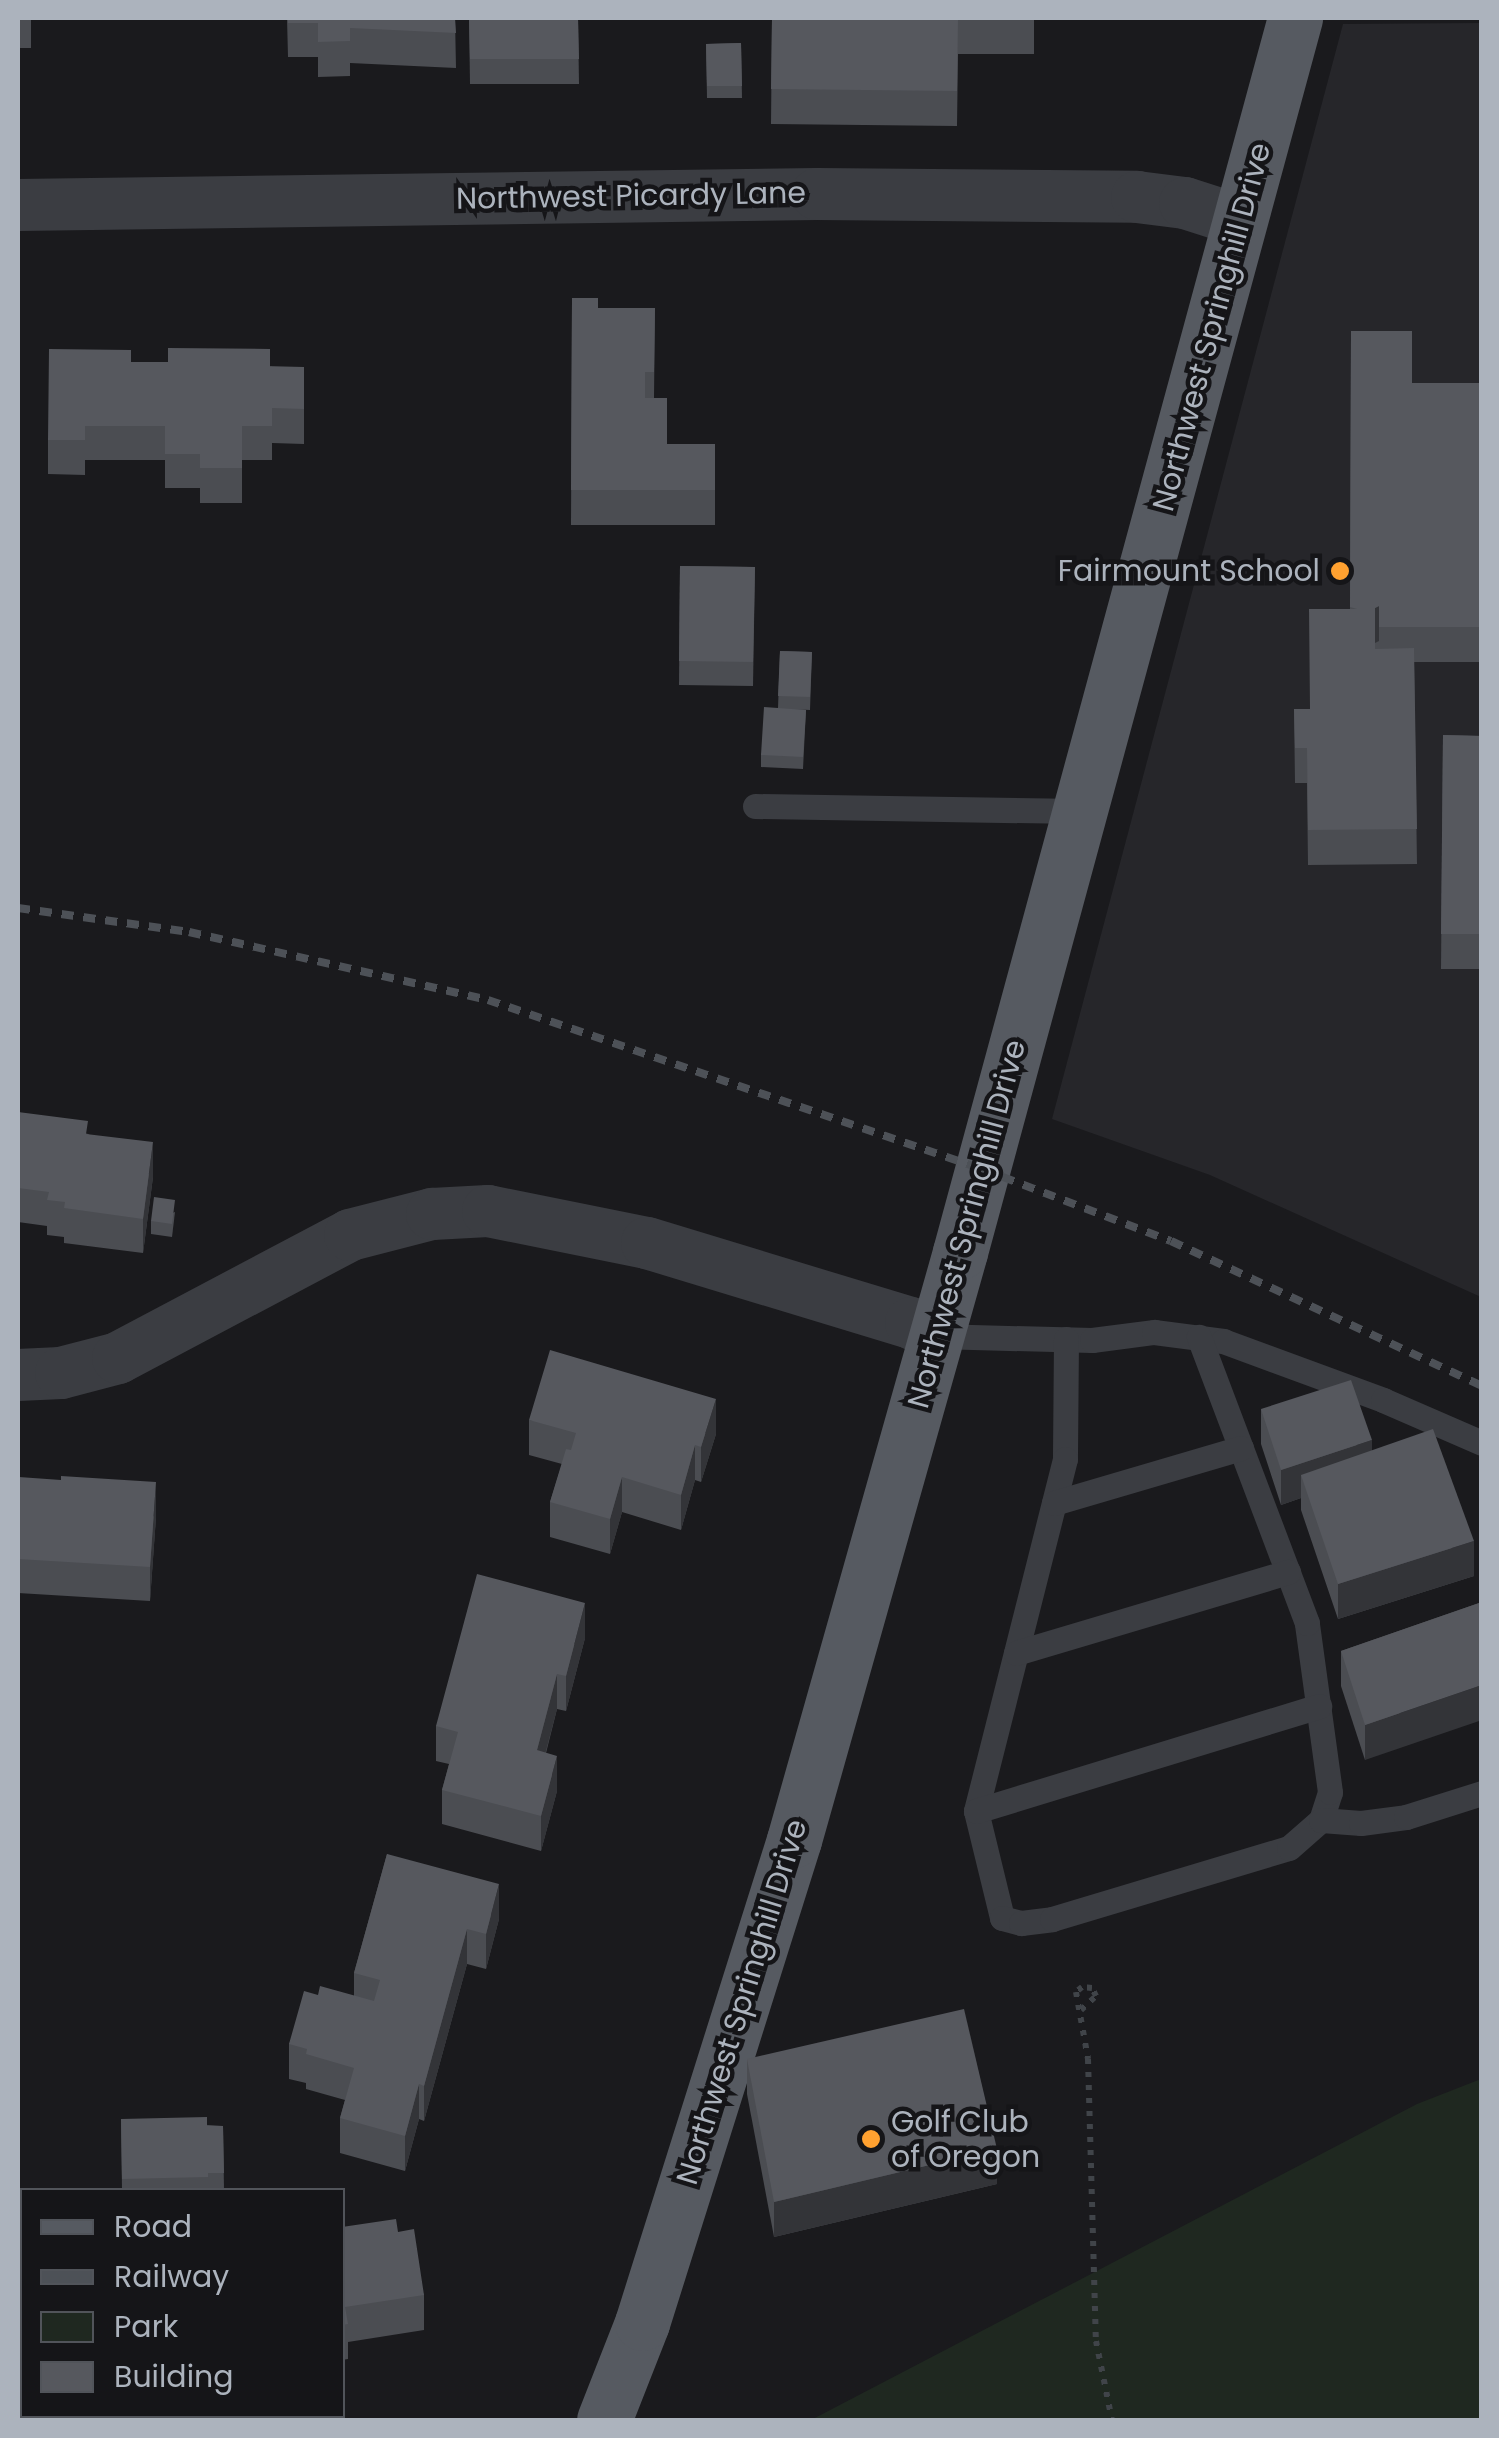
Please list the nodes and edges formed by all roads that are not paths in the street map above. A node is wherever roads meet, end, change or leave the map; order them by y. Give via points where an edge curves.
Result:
1 (1295, 18) edge
2 (18, 205) edge
3 (1242, 221) junction
4 (755, 806) dead end
5 (1080, 811) junction
6 (936, 1336) junction
7 (1199, 1338) junction
8 (1066, 1339) junction
9 (18, 1374) edge
10 (1482, 1443) edge
11 (1241, 1448) junction
12 (1054, 1504) junction
13 (1288, 1572) junction
14 (1016, 1653) junction
15 (1319, 1706) junction
16 (1482, 1793) edge
17 (976, 1811) junction
18 (1321, 1820) junction
19 (604, 2420) edge

1 - 3 main road, Northwest Springhill Drive
2 - 3 street, Northwest Picardy Lane via 1006,196 1138,198 1185,203
3 - 5 main road, Northwest Springhill Drive
4 - 5 lane
5 - 6 main road, Northwest Springhill Drive
6 - 8 lane
6 - 9 street via 647,1243 488,1212 432,1214 350,1235 118,1358 61,1373
6 - 19 main road, Northwest Springhill Drive via 794,1840 642,2322
7 - 8 lane via 1154,1332
7 - 10 lane via 1224,1341
7 - 11 lane
8 - 12 lane via 1065,1459
11 - 12 lane
11 - 13 lane
12 - 14 lane
13 - 14 lane
13 - 15 lane via 1307,1623
14 - 17 lane
15 - 17 lane
15 - 18 lane via 1330,1792
16 - 18 lane via 1406,1817
17 - 18 lane via 1002,1918 1021,1923 1289,1848

